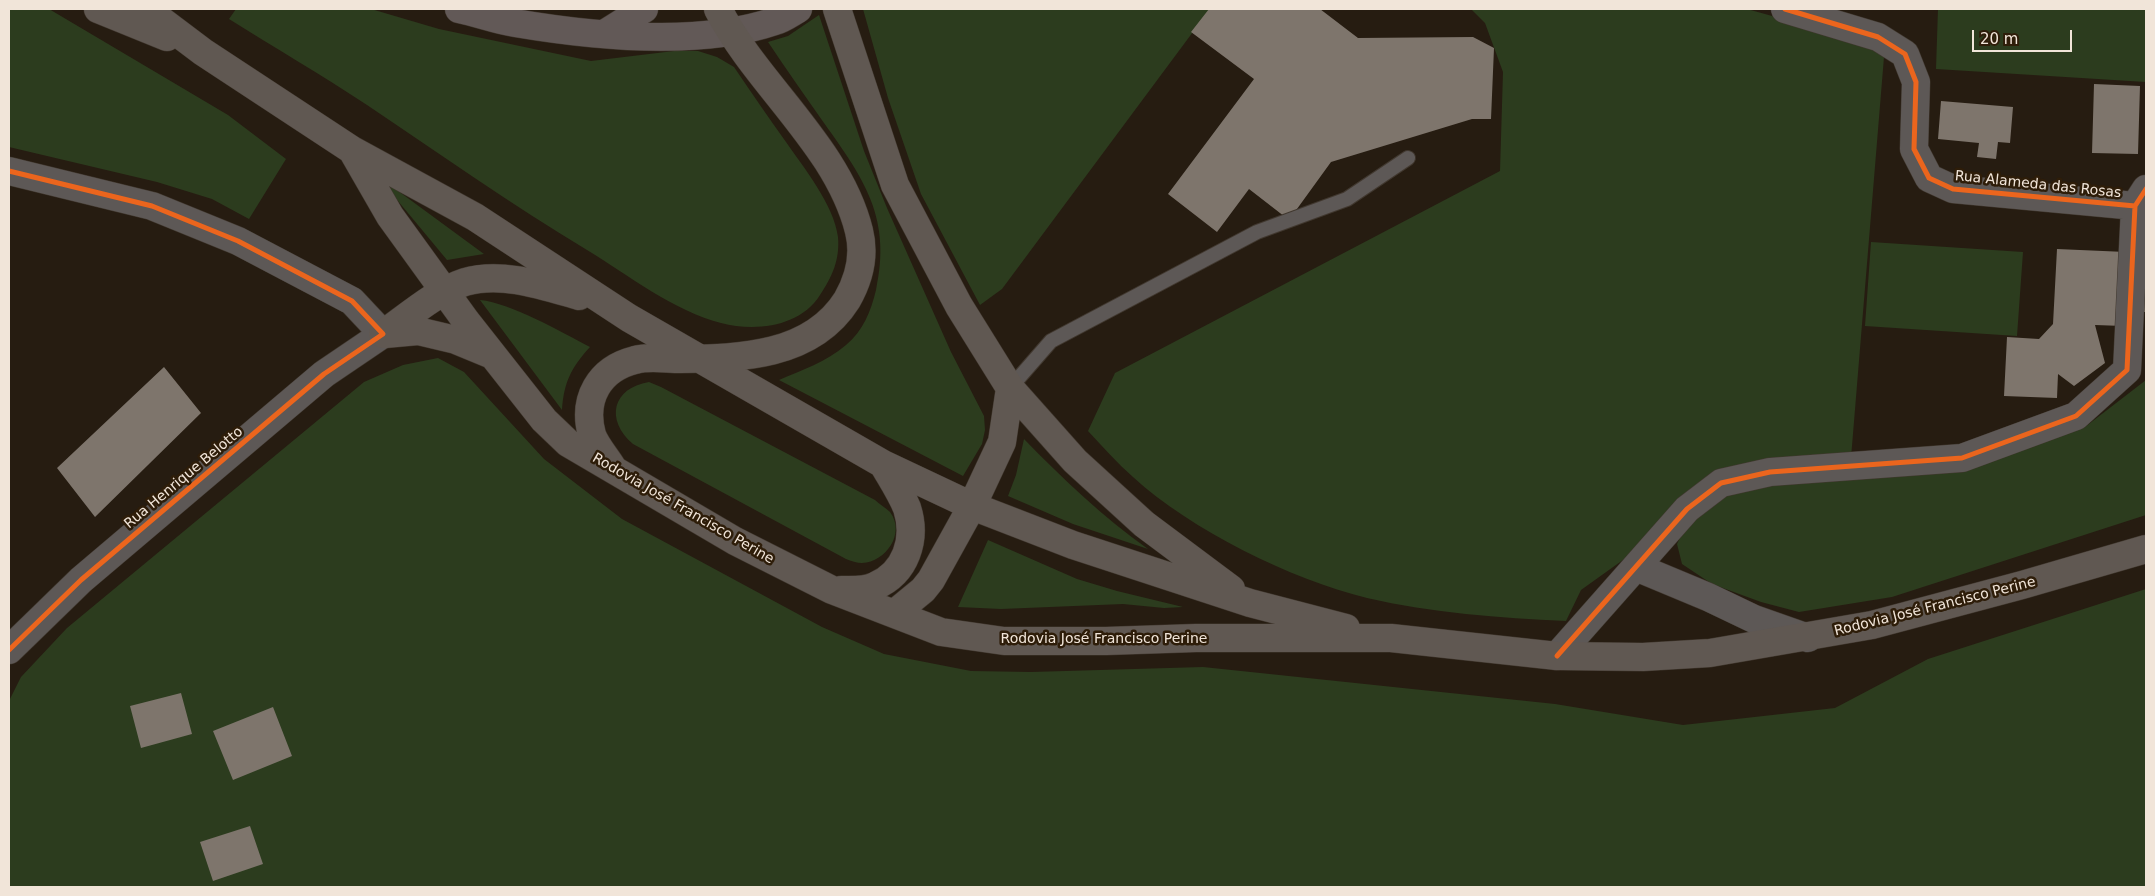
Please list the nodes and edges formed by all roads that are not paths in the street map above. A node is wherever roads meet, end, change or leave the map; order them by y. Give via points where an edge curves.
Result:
1 (98, 9) edge
2 (146, 9) edge
3 (459, 9) edge
4 (644, 9) edge
5 (798, 9) edge
6 (837, 9) edge
7 (1785, 9) edge
8 (724, 20) edge
9 (604, 34) junction
10 (203, 52) junction
11 (352, 150) junction
12 (1408, 158) dead end
13 (9, 171) edge
14 (2141, 198) edge
15 (445, 292) junction
16 (604, 302) junction
17 (629, 318) junction
18 (383, 334) junction
19 (492, 356) junction
20 (750, 356) junction
21 (699, 359) junction
22 (1010, 388) junction
23 (883, 464) junction
24 (613, 468) junction
25 (972, 506) junction
26 (2146, 549) edge
27 (1636, 567) junction
28 (832, 590) junction
29 (1250, 603) junction
30 (895, 613) junction
31 (1391, 638) junction
32 (1808, 638) junction
33 (9, 650) edge
34 (1557, 656) junction

1 - 10 main road, Rodovia José Francisco Perine
2 - 10 main road, Rodovia José Francisco Perine
3 - 9 main road via 514,23
4 - 9 main road
5 - 8 main road via 776,21
6 - 22 main road via 895,184 959,306
7 - 14 street, Rua Alameda das Rosas via 1878,37 1905,54 1916,82 1914,150 1928,178 1952,189
8 - 9 main road via 652,36
8 - 20 main road via 822,154 845,193 860,232 862,260 855,286 841,308 797,344
10 - 11 main road, Rodovia José Francisco Perine
11 - 15 main road, Rodovia José Francisco Perine via 390,216
11 - 16 main road, Rodovia José Francisco Perine via 475,216
12 - 22 lane via 1347,199 1257,232 1051,341
13 - 18 street via 152,206 238,242 352,301
14 - 27 street via 2126,370 2076,416 1962,458 1770,472 1721,483 1687,509
15 - 16 main road via 466,282 509,280
15 - 18 main road
15 - 19 main road, Rodovia José Francisco Perine
16 - 17 main road, Rodovia José Francisco Perine
17 - 20 main road via 696,342
17 - 21 main road, Rodovia José Francisco Perine
18 - 19 main road via 418,331 473,345
18 - 33 street, Rua Henrique Belotto via 324,374 81,580
19 - 24 main road, Rodovia José Francisco Perine via 544,420 568,443
20 - 21 main road
21 - 23 main road, Rodovia José Francisco Perine
21 - 24 main road via 636,360 610,370 593,391 588,414 593,436
22 - 25 main road via 1002,442
22 - 29 main road via 1076,461 1144,524
23 - 25 main road, Rodovia José Francisco Perine
23 - 28 main road via 907,509 911,544 904,562 885,582 874,587
24 - 28 main road, Rodovia José Francisco Perine via 735,541
25 - 29 main road, Rodovia José Francisco Perine via 1073,545
25 - 30 main road via 931,580
26 - 32 main road, Rodovia José Francisco Perine via 1872,625
27 - 32 street via 1754,619
27 - 34 street
28 - 30 main road, Rodovia José Francisco Perine
29 - 31 main road, Rodovia José Francisco Perine
30 - 31 main road, Rodovia José Francisco Perine via 942,632 1004,642
31 - 34 main road, Rodovia José Francisco Perine
32 - 34 main road, Rodovia José Francisco Perine via 1710,653 1643,657

